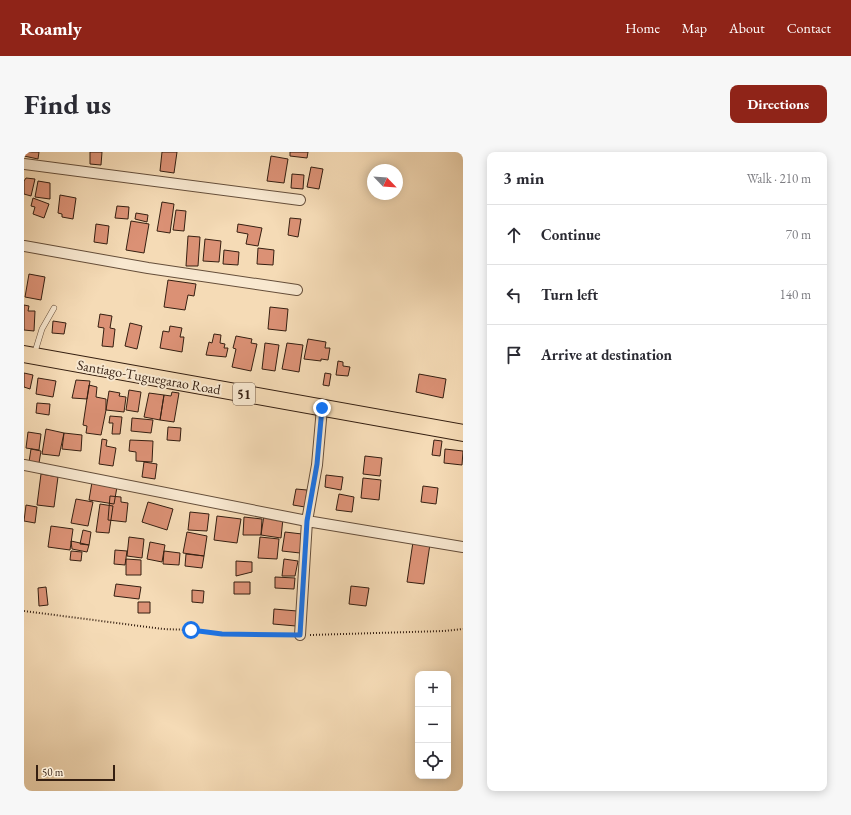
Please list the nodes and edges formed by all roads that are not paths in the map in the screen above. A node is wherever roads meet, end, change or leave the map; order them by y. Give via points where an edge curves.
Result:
1 (24, 164) edge
2 (300, 200) dead end
3 (24, 246) edge
4 (297, 290) dead end
5 (54, 308) dead end
6 (29, 355) edge
7 (322, 408) junction
8 (463, 433) edge
9 (24, 465) edge
10 (307, 521) junction
11 (463, 547) edge
12 (300, 635) road end

1 - 2 street
3 - 4 street
5 - 6 lane
6 - 7 highway, Santiago-Tuguegarao Road / 51
7 - 8 highway, Santiago-Tuguegarao Road / 51
7 - 10 street via 317,464
9 - 10 street
10 - 11 street
10 - 12 street

